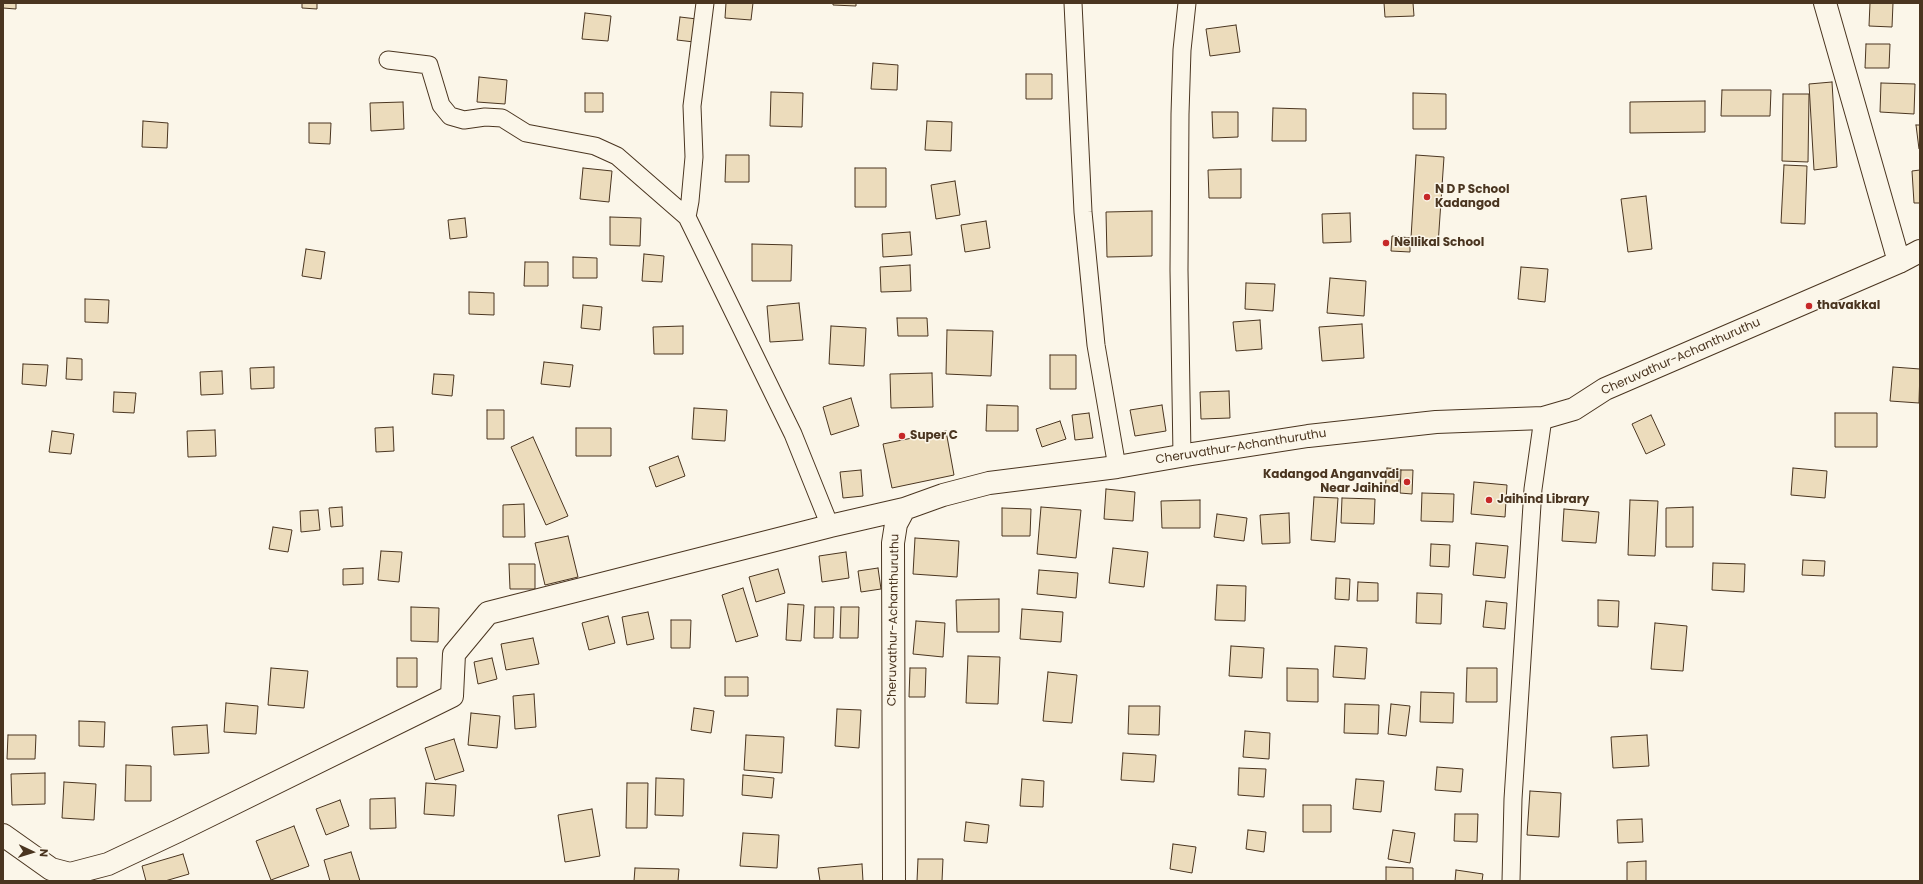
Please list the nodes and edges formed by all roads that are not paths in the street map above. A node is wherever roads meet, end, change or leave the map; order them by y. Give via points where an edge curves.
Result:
1 (705, 3) edge
2 (1073, 3) edge
3 (1187, 3) edge
4 (1826, 3) edge
5 (388, 60) dead end
6 (687, 217) junction
7 (1920, 251) edge
8 (1899, 262) junction
9 (1543, 418) junction
10 (1182, 456) junction
11 (1117, 467) junction
12 (904, 509) junction
13 (830, 526) junction
14 (3, 835) edge
15 (74, 878) edge
16 (894, 881) edge
17 (1511, 881) edge

1 - 6 street via 692,106 694,157
2 - 11 street via 1082,212 1096,345
3 - 10 street via 1182,50 1179,137
4 - 8 main road
5 - 6 street via 429,65 441,105 450,116 464,120 502,118 526,133 595,146 617,156
6 - 13 street via 793,434
7 - 8 main road, Cheruvathur-Achanthuruthu
8 - 9 main road, Cheruvathur-Achanthuruthu via 1605,389 1574,409
9 - 10 main road, Cheruvathur-Achanthuruthu via 1436,422 1308,436
9 - 17 street via 1532,497 1513,799
10 - 11 main road, Cheruvathur-Achanthuruthu
11 - 12 main road, Cheruvathur-Achanthuruthu via 989,483
12 - 13 main road
12 - 16 main road, Cheruvathur-Achanthuruthu via 896,524 894,543
13 - 15 main road via 488,613 454,654 452,696 150,844
14 - 15 main road via 51,869

